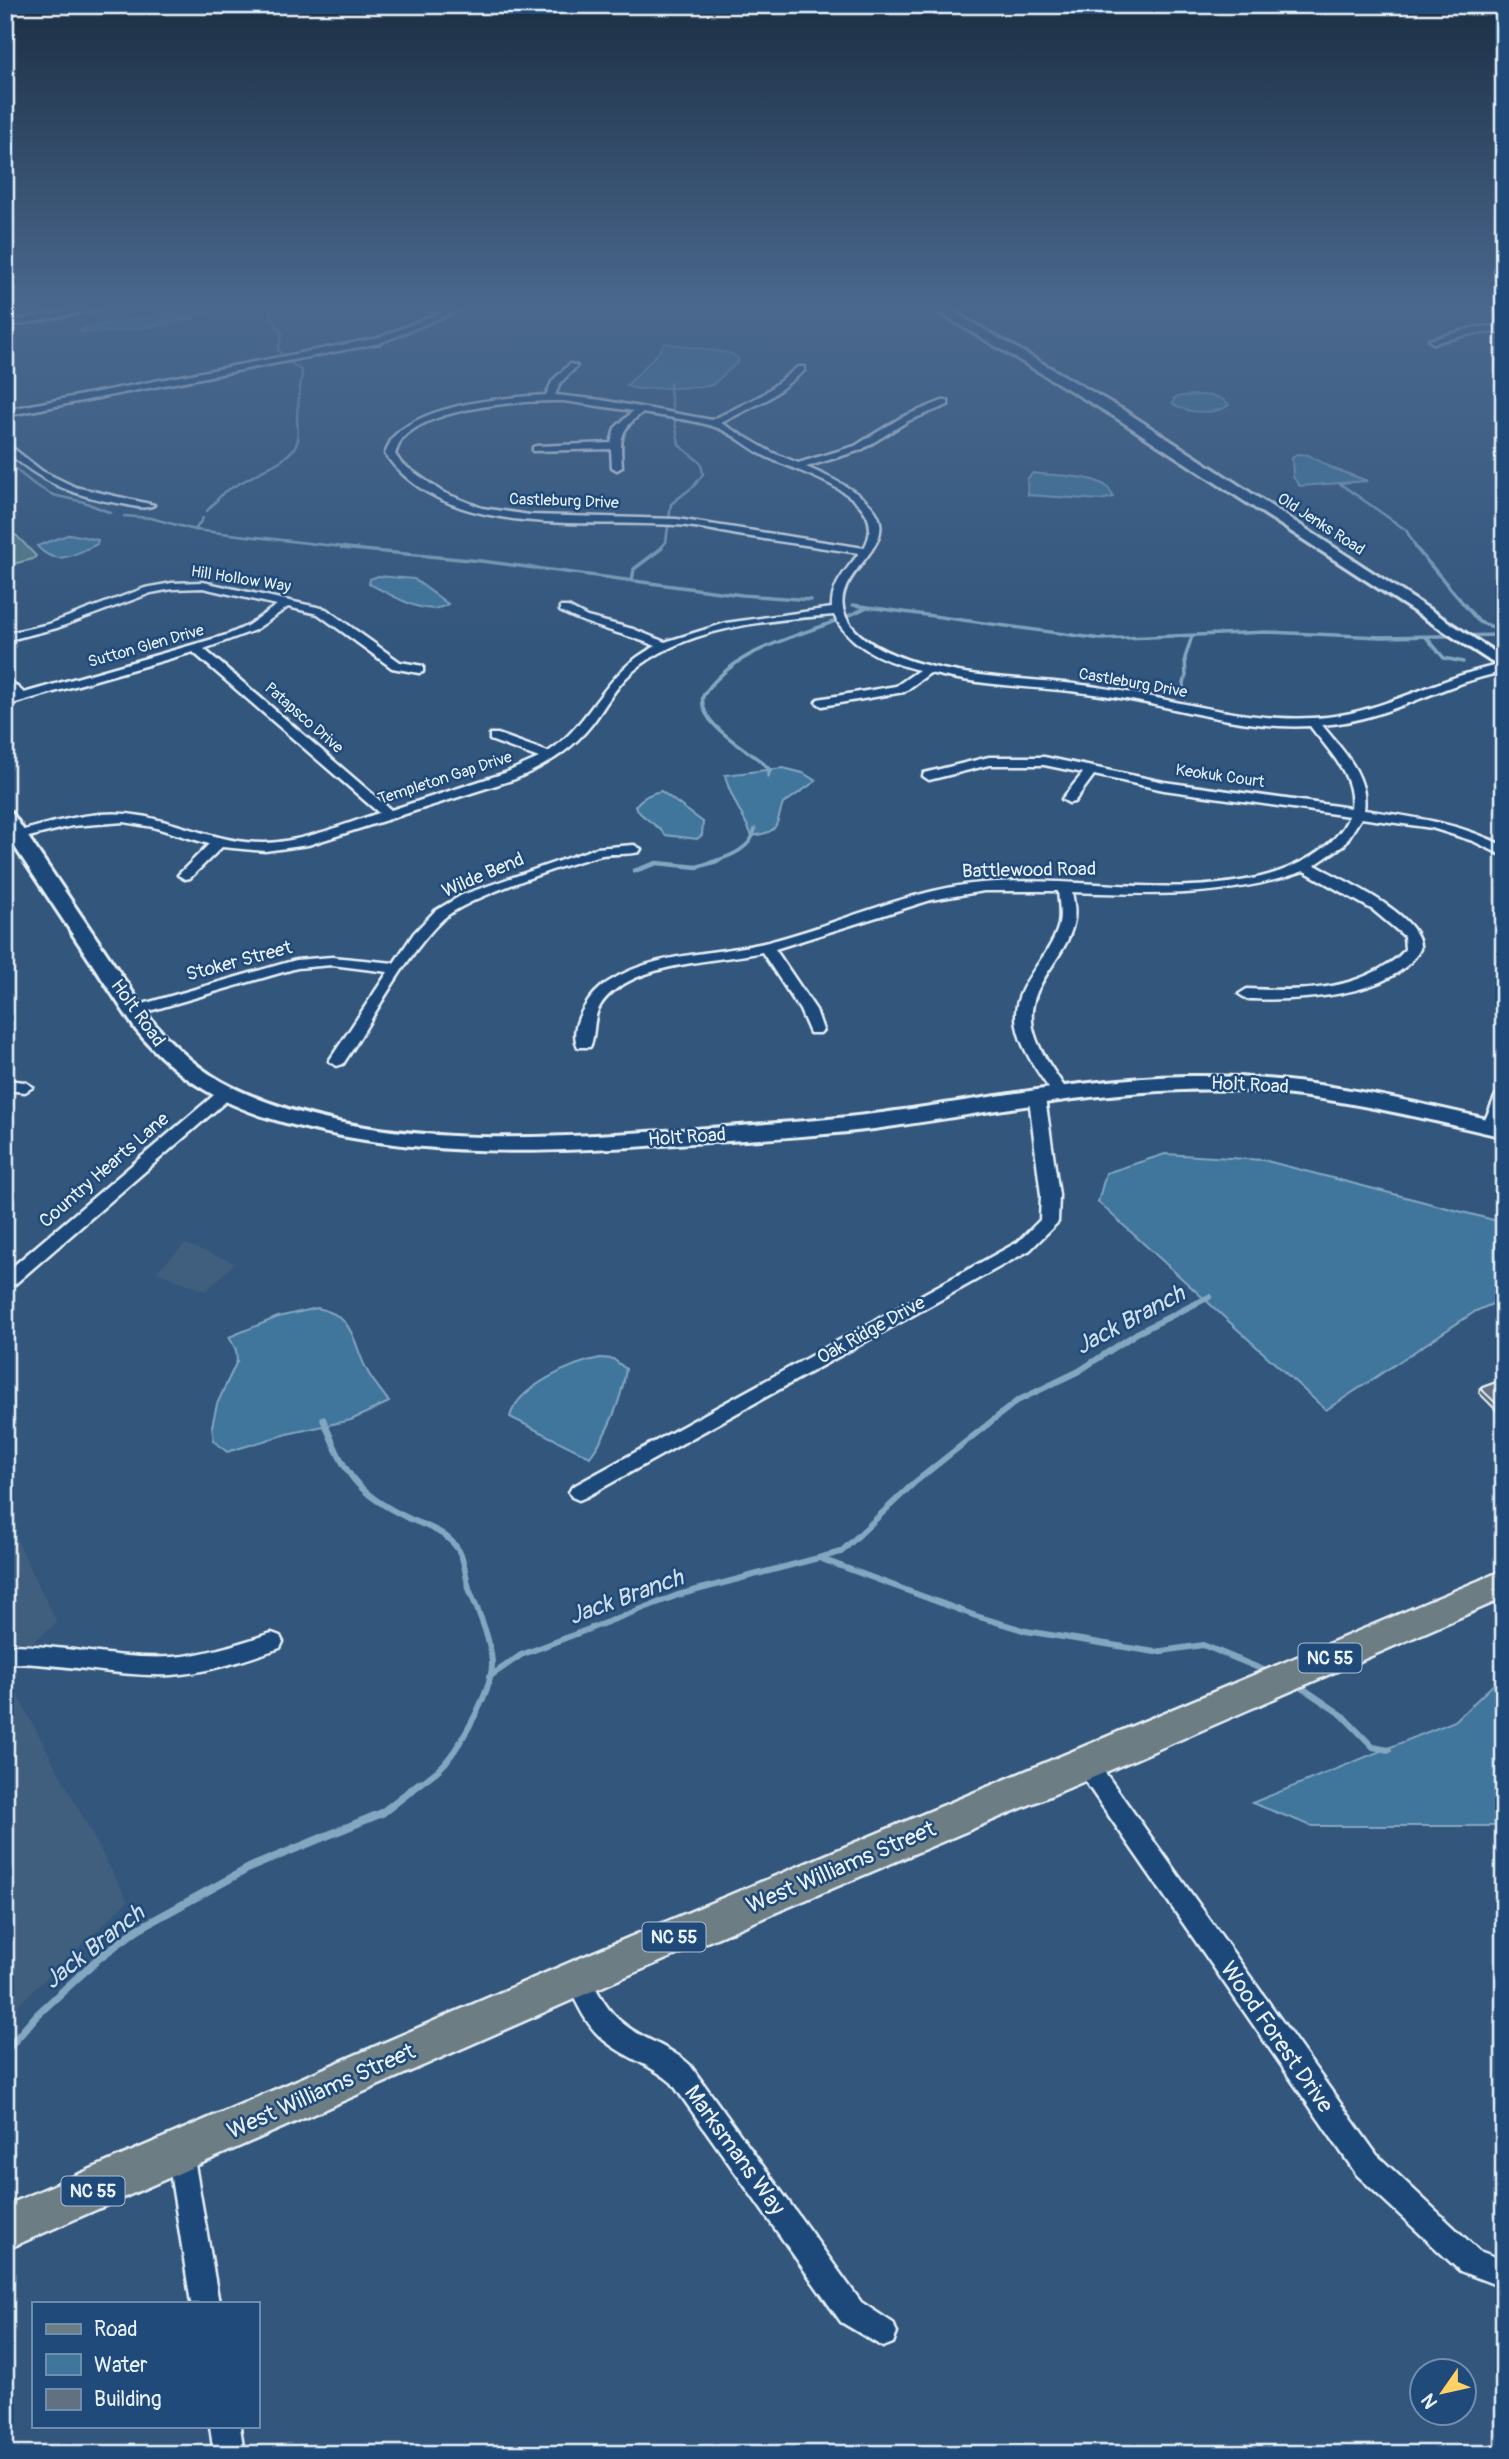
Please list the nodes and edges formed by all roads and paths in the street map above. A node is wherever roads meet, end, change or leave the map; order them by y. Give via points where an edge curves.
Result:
1 (422, 422) edge
2 (625, 422) edge
3 (706, 422) edge
4 (901, 422) edge
5 (1132, 422) edge
6 (713, 423) joint
7 (5, 445) edge
8 (615, 446) junction
9 (536, 449) dead end
10 (617, 467) dead end
11 (796, 467) junction
12 (149, 505) dead end
13 (865, 551) junction
14 (288, 602) junction
15 (564, 610) dead end
16 (836, 611) junction
17 (5, 638) edge
18 (665, 646) junction
19 (197, 648) junction
20 (1504, 666) edge
21 (419, 669) dead end
22 (928, 669) junction
23 (5, 680) edge
24 (22, 697) junction
25 (5, 702) edge
26 (822, 702) dead end
27 (1314, 723) junction
28 (494, 737) dead end
29 (549, 757) junction
30 (1091, 770) junction
31 (929, 776) dead end
32 (1069, 799) dead end
33 (1357, 813) junction
34 (389, 815) junction
35 (5, 817) edge
36 (12, 837) edge
37 (217, 844) junction
38 (634, 849) dead end
39 (1504, 852) edge
40 (1304, 865) junction
41 (185, 875) dead end
42 (1064, 887) junction
43 (766, 947) junction
44 (397, 968) junction
45 (1247, 993) dead end
46 (134, 1011) junction
47 (815, 1030) dead end
48 (584, 1044) dead end
49 (337, 1061) dead end
50 (5, 1085) edge
51 (26, 1087) dead end
52 (226, 1093) junction
53 (1061, 1094) junction
54 (1504, 1095) edge
55 (1037, 1098) junction
56 (1497, 1129) edge
57 (9, 1280) dead end
58 (579, 1492) dead end
59 (1504, 1583) edge
60 (272, 1642) dead end
61 (5, 1654) edge
62 (1086, 1764) junction
63 (579, 1980) junction
64 (180, 2153) junction
65 (5, 2228) edge
66 (1504, 2274) edge
67 (205, 2302) edge
68 (883, 2333) dead end
69 (225, 2428) edge
70 (229, 2454) edge

1 - 13 street, Castleburg Drive via 394,439 390,454 438,494 481,511 530,518 677,522
2 - 8 street via 616,432
3 - 6 street, Castleburg Drive
4 - 11 street via 858,448
5 - 20 street, Old Jenks Road
6 - 11 street, Castleburg Drive
7 - 12 street via 29,469 60,486
8 - 9 street
8 - 10 street
11 - 13 street, Castleburg Drive via 866,503 877,528
13 - 16 street, Castleburg Drive via 841,587
14 - 17 street, Hill Hollow Way via 203,585 165,587
14 - 19 street, Sutton Glen Drive via 241,633
14 - 21 street, Hill Hollow Way via 322,611 396,665
15 - 18 street
16 - 18 street, Templeton Gap Drive via 777,616
16 - 22 street, Castleburg Drive via 868,646
18 - 29 street, Templeton Gap Drive via 629,668 575,737
19 - 24 street, Sutton Glen Drive
19 - 34 street, Patapsco Drive
20 - 27 street, Castleburg Drive via 1450,679 1361,715
22 - 26 street via 900,689
22 - 27 street, Castleburg Drive via 1094,690 1240,720
23 - 24 street
24 - 25 street, Sutton Glen Drive
27 - 33 street via 1349,773 1357,792
28 - 29 street
29 - 34 street, Templeton Gap Drive via 510,776
30 - 31 street, Keokuk Court via 1015,760 978,763
30 - 32 street
30 - 33 street, Keokuk Court via 1172,788
33 - 39 street, Keokuk Court via 1447,827
33 - 40 street, Battlewood Road via 1335,846
34 - 37 street, Templeton Gap Drive via 283,846
35 - 36 street, Holt Road
36 - 37 street, Templeton Gap Drive via 73,822 118,818 141,820
36 - 46 street, Holt Road
37 - 41 street
38 - 44 street, Wilde Bend via 601,851 467,898 429,924
40 - 42 street, Battlewood Road via 1221,887
40 - 45 street via 1401,923 1414,942 1413,949 1394,967 1343,990 1307,996
42 - 43 street, Battlewood Road via 943,892
42 - 53 street via 1066,925 1028,993 1023,1013 1030,1043
43 - 47 street via 808,1010
43 - 48 street, Battlewood Road via 653,969 617,983 590,1009 583,1027
44 - 46 street, Stoker Street via 305,962
44 - 49 street, Wilde Bend
46 - 52 street, Holt Road via 161,1047
50 - 51 street
52 - 55 street, Holt Road via 291,1117 353,1131 544,1143 873,1122
52 - 57 street, Country Hearts Lane
53 - 55 street, Holt Road
53 - 56 street, Holt Road via 1185,1083 1273,1085 1345,1094
54 - 56 street
55 - 58 street, Oak Ridge Drive via 1049,1223 1024,1246
59 - 62 main road, West Williams Street / NC 55
60 - 61 street via 215,1660 172,1666 32,1652
62 - 63 main road, West Williams Street / NC 55
62 - 66 street, Wood Forest Drive via 1367,2165 1470,2261
63 - 64 main road, West Williams Street / NC 55
63 - 68 street, Marksmans Way via 592,2005 618,2036 667,2060 681,2074 851,2312
64 - 65 main road, NC 55
64 - 67 street
69 - 70 street

